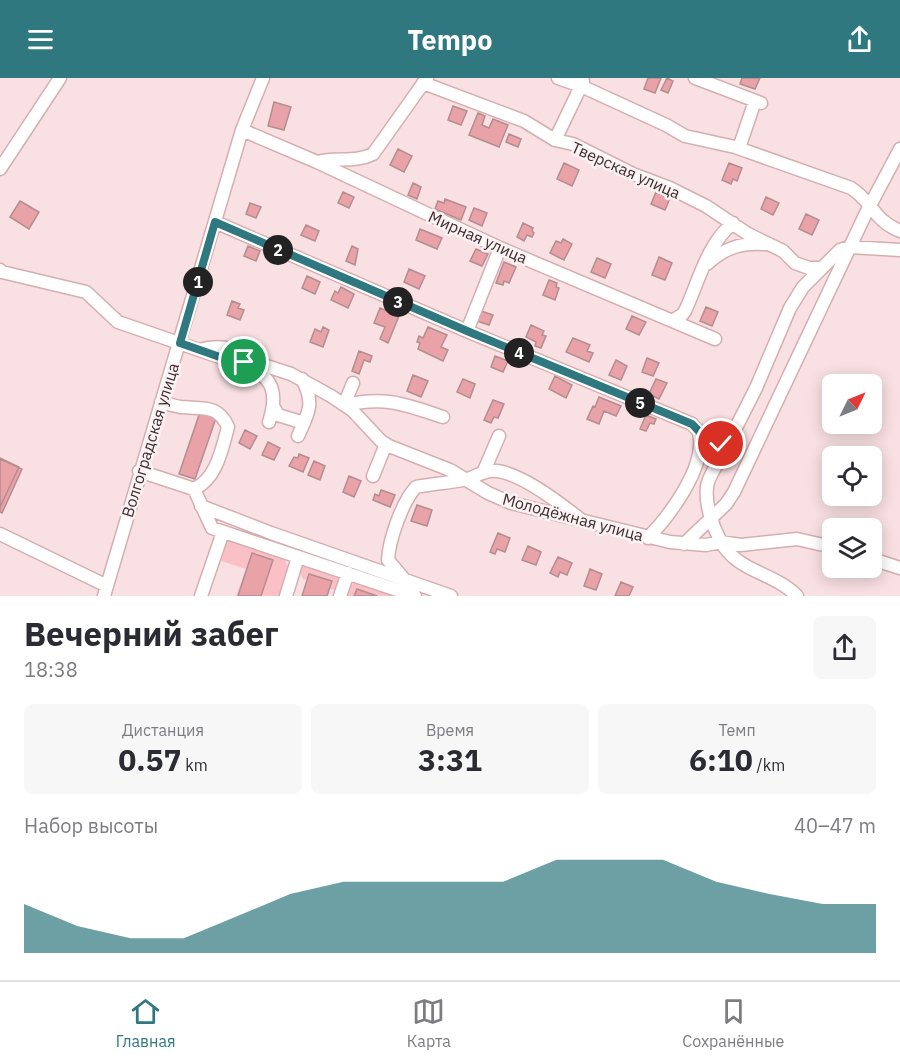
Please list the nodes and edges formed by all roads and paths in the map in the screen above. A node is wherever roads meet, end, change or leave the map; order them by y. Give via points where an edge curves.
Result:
1 (60, 78) edge
2 (263, 78) edge
3 (558, 78) edge
4 (695, 78) edge
5 (423, 80) edge
6 (582, 82) edge
7 (242, 130) junction
8 (555, 140) junction
9 (739, 148) junction
10 (900, 149) edge
11 (317, 162) junction
12 (0, 169) edge
13 (869, 206) junction
14 (215, 222) junction
15 (733, 223) junction
16 (900, 231) edge
17 (772, 245) junction
18 (850, 247) junction
19 (500, 248) junction
20 (900, 250) edge
21 (799, 265) junction
22 (822, 268) junction
23 (702, 269) junction
24 (0, 270) edge
25 (803, 287) junction
26 (672, 321) junction
27 (467, 331) junction
28 (715, 339) dead end
29 (180, 343) junction
30 (199, 350) junction
31 (234, 362) junction
32 (273, 367) junction
33 (302, 379) junction
34 (353, 383) dead end
35 (161, 402) junction
36 (344, 405) junction
37 (273, 406) junction
38 (443, 417) dead end
39 (269, 422) dead end
40 (304, 423) junction
41 (695, 429) junction
42 (298, 435) dead end
43 (733, 435) junction
44 (499, 436) dead end
45 (710, 443) junction
46 (386, 444) junction
47 (716, 468) junction
48 (140, 471) junction
49 (483, 473) junction
50 (373, 476) dead end
51 (466, 480) junction
52 (707, 485) junction
53 (194, 489) junction
54 (201, 506) junction
55 (712, 518) junction
56 (584, 521) junction
57 (698, 530) junction
58 (222, 532) junction
59 (0, 534) edge
60 (648, 538) junction
61 (721, 542) junction
62 (684, 544) junction
63 (822, 545) edge
64 (298, 557) junction
65 (882, 562) edge
66 (900, 568) edge
67 (348, 573) junction
68 (404, 579) junction
69 (105, 591) edge
70 (201, 596) edge
71 (286, 596) edge
72 (340, 596) edge
73 (416, 596) edge
74 (451, 596) edge
75 (797, 596) edge

1 - 12 street
2 - 7 street, Волгоградская улица
3 - 6 street
4 - 9 street via 758,102
5 - 8 street, Тверская улица via 524,121
5 - 11 street via 373,154 362,160
6 - 8 street
6 - 9 street via 685,136
7 - 11 street, Мирная улица
7 - 14 street, Волгоградская улица
8 - 15 street, Тверская улица via 573,144 670,188
9 - 13 street via 851,188
10 - 13 street
11 - 19 street, Мирная улица
13 - 16 street via 884,223
13 - 18 street
14 - 27 street
14 - 29 street, Волгоградская улица
15 - 17 street, Тверская улица
15 - 23 street
17 - 21 street, Тверская улица
17 - 23 street via 737,245 717,255
18 - 20 street
18 - 22 street via 840,250
18 - 55 street via 734,492
19 - 26 street, Мирная улица
19 - 27 street
21 - 22 street
21 - 25 street
22 - 25 street
23 - 26 street via 685,310
24 - 29 street, Молодёжная улица via 86,292 118,322
25 - 43 street
26 - 28 street, Мирная улица
27 - 41 street
29 - 30 street, Молодёжная улица
29 - 35 street, Волгоградская улица
30 - 31 street, Молодёжная улица
30 - 32 street via 211,346 232,348
31 - 32 street, Молодёжная улица
31 - 37 street via 266,377 271,384
32 - 33 street, Молодёжная улица
33 - 36 street, Молодёжная улица
33 - 40 street via 310,399
34 - 36 street
35 - 48 street, Волгоградская улица
35 - 53 street via 216,411 225,419 228,427 218,463 201,486
36 - 38 street via 378,400
36 - 46 street, Молодёжная улица
37 - 39 street
37 - 40 street via 278,415
40 - 42 street
41 - 45 street
41 - 60 street via 701,441 697,465 663,522
43 - 45 street via 721,444
43 - 47 street
44 - 49 street
45 - 47 street via 717,459
46 - 50 street
46 - 51 street, Молодёжная улица
47 - 52 street
48 - 53 street
48 - 69 street, Волгоградская улица
49 - 51 street
49 - 56 street via 502,473 532,485
51 - 56 street, Молодёжная улица via 511,503
51 - 68 street via 416,487 411,492 388,560
52 - 55 street
52 - 57 street
53 - 54 street
54 - 58 street via 209,525
54 - 68 street
55 - 57 street
55 - 61 street
56 - 60 street, Молодёжная улица
57 - 62 street
58 - 64 street
58 - 70 street
59 - 69 street
60 - 62 street, Молодёжная улица
61 - 62 street, Молодёжная улица
61 - 63 street, Молодёжная улица via 741,545 797,539
61 - 75 street via 744,566 780,582
64 - 67 street
64 - 71 street
65 - 66 street
67 - 72 street
67 - 73 street
68 - 74 street

